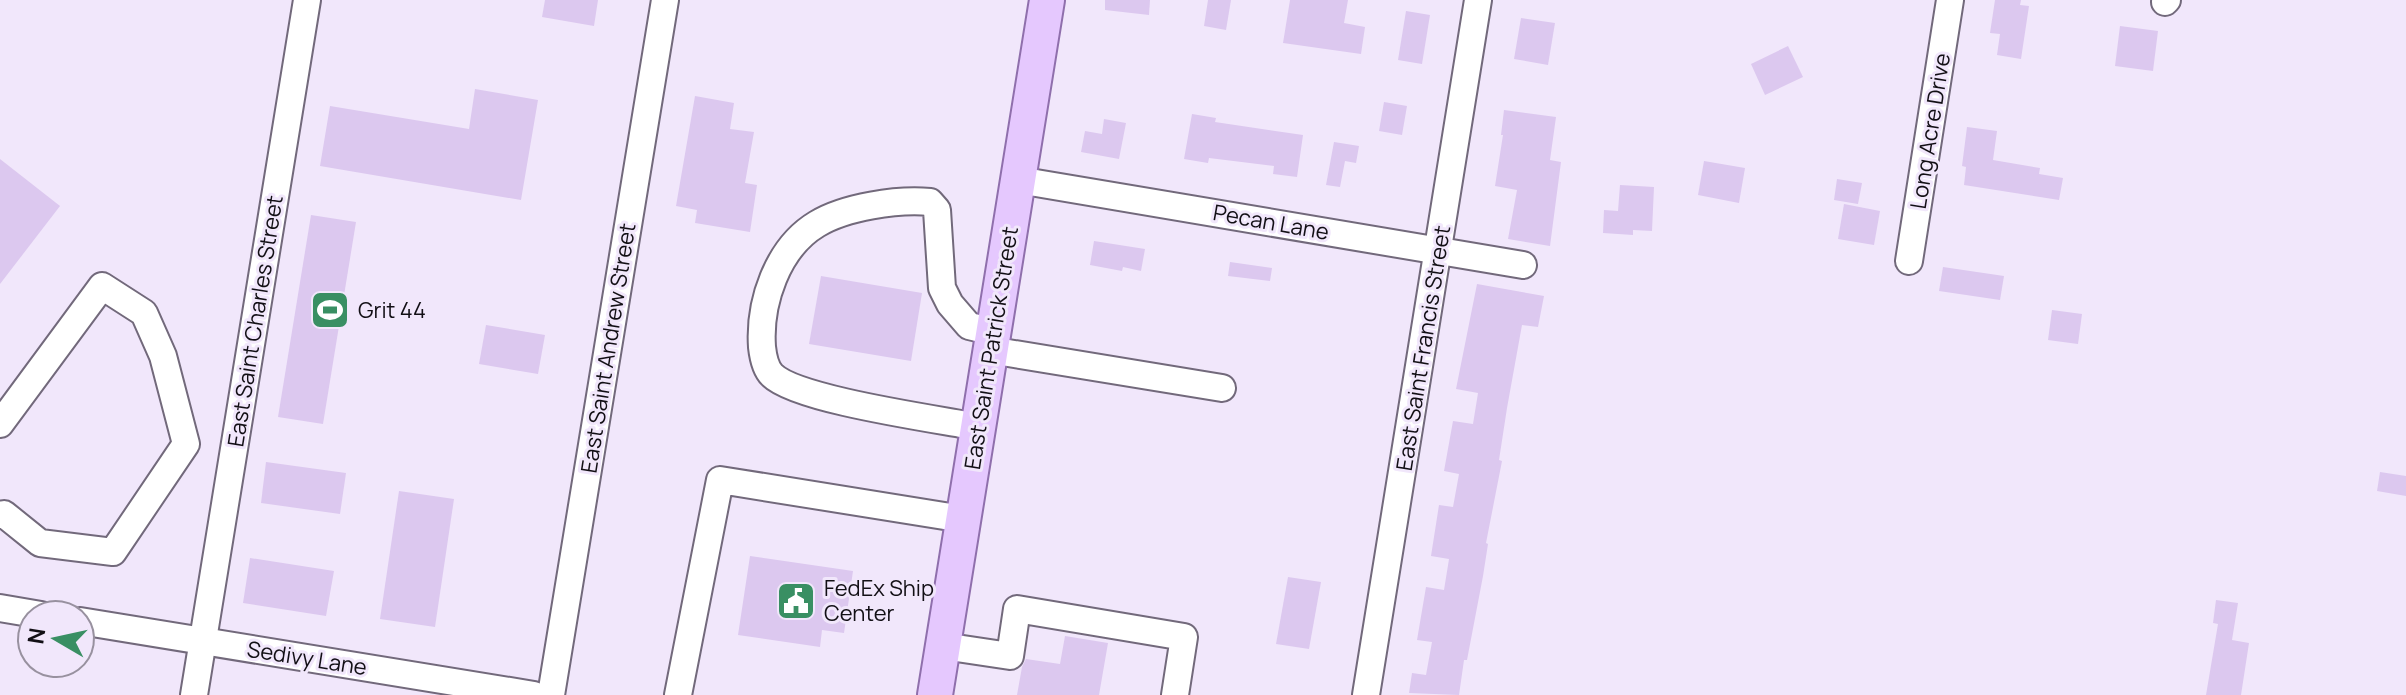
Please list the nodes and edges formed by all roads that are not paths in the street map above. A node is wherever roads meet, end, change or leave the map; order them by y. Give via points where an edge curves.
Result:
1 (307, 0) edge
2 (665, 0) edge
3 (1047, 0) edge
4 (1478, 0) edge
5 (1950, 0) edge
6 (1018, 180) junction
7 (1438, 251) junction
8 (1909, 261) dead end
9 (1523, 265) dead end
10 (992, 341) junction
11 (1222, 388) dead end
12 (0, 424) edge
13 (978, 427) junction
14 (0, 515) edge
15 (963, 519) junction
16 (96, 624) edge
17 (204, 641) junction
18 (943, 646) junction
19 (488, 691) edge
20 (194, 695) edge
21 (534, 695) edge
22 (551, 695) edge
23 (678, 695) edge
24 (935, 695) edge
25 (1175, 695) edge
26 (1366, 695) edge

1 - 17 street, East Saint Charles Street
2 - 22 street, East Saint Andrew Street
3 - 6 main road, East Saint Patrick Street
4 - 7 street, East Saint Francis Street
5 - 8 street, Long Acre Drive
6 - 7 street, Pecan Lane
6 - 10 main road, East Saint Patrick Street
7 - 9 street, Pecan Lane
7 - 26 street, East Saint Francis Street
10 - 11 street
10 - 13 main road, East Saint Patrick Street
10 - 13 street via 950,304 942,288 937,210 930,202 918,201 864,207 818,223 799,238 779,267 760,326 769,373 784,384
12 - 14 street via 102,286 144,313 163,356 186,444 113,552 40,543
13 - 15 main road, East Saint Patrick Street
15 - 18 main road, East Saint Patrick Street
15 - 23 street via 720,480
16 - 17 street, Sedivy Lane
17 - 19 street, Sedivy Lane
17 - 20 street, East Saint Charles Street
18 - 24 main road, East Saint Patrick Street
18 - 25 street via 1010,656 1017,609 1184,637
19 - 21 street, Sedivy Lane

